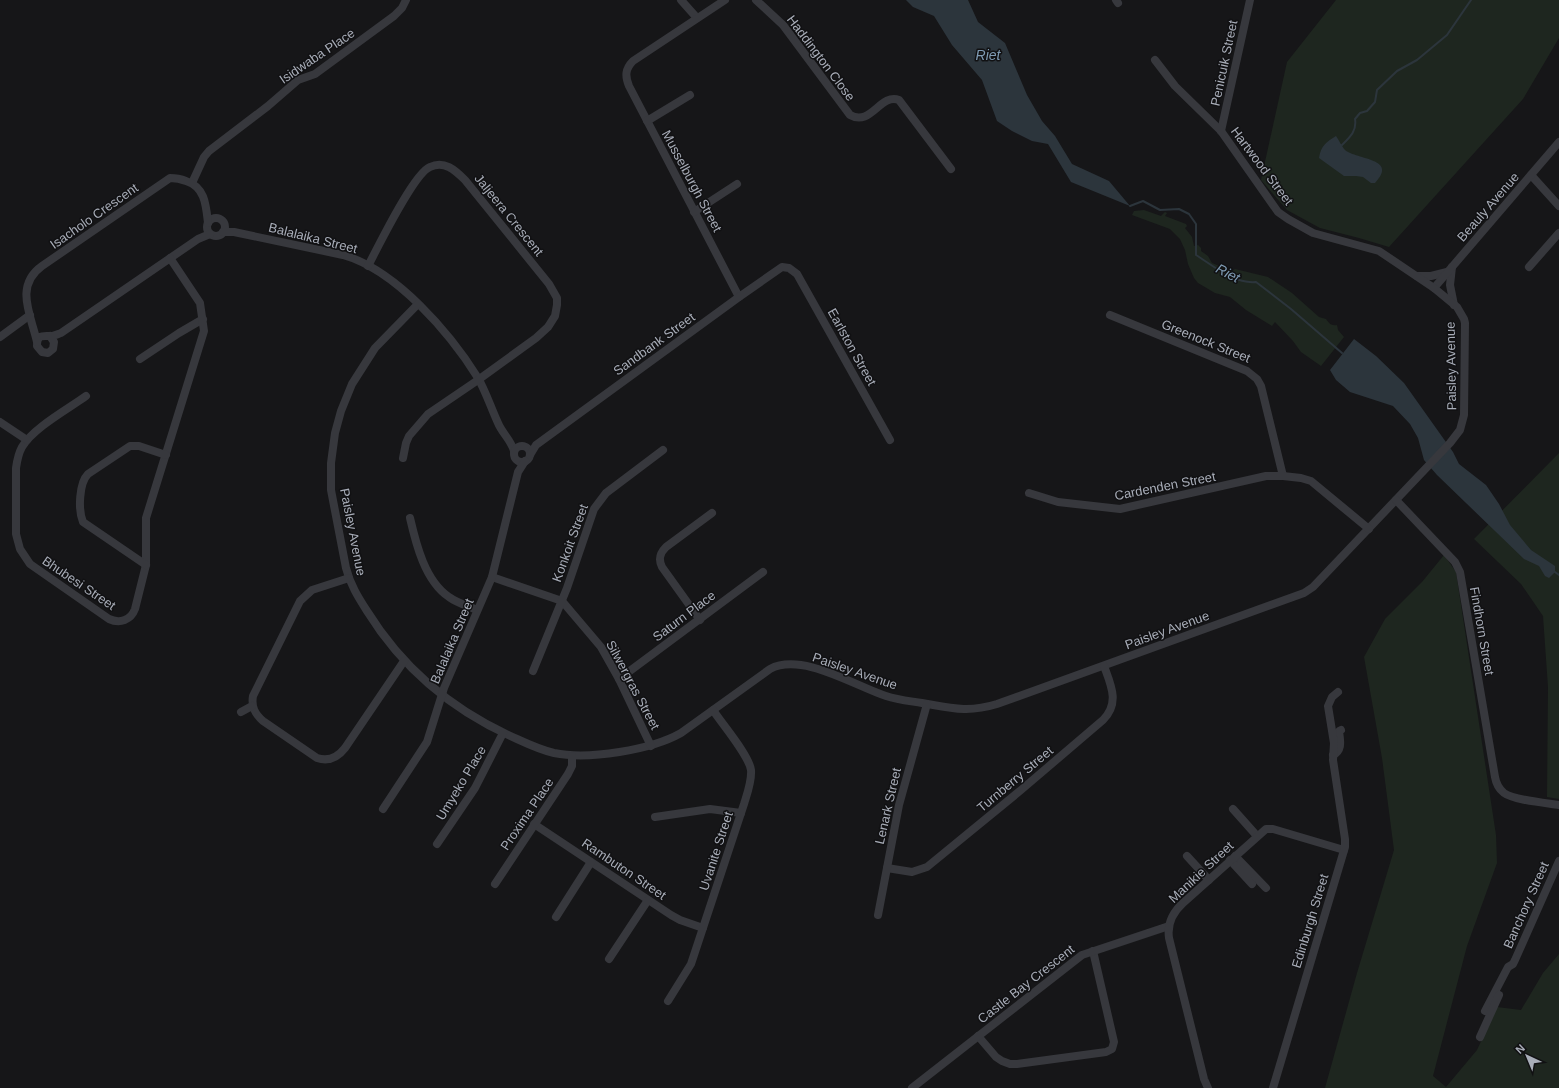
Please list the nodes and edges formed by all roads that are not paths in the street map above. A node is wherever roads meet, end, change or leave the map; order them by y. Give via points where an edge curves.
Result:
1 (406, 0) edge
2 (681, 0) edge
3 (725, 0) edge
4 (756, 0) edge
5 (1250, 0) edge
6 (697, 18) junction
7 (1155, 60) dead end
8 (690, 96) dead end
9 (647, 121) junction
10 (1221, 131) junction
11 (1559, 142) edge
12 (951, 169) dead end
13 (1531, 175) junction
14 (192, 183) junction
15 (737, 184) dead end
16 (1559, 206) edge
17 (694, 212) junction
18 (210, 226) junction
19 (224, 228) junction
20 (1559, 233) edge
21 (170, 258) junction
22 (368, 266) junction
23 (1529, 267) dead end
24 (789, 268) joint
25 (1450, 269) junction
26 (1416, 276) junction
27 (1434, 288) junction
28 (739, 296) junction
29 (418, 304) junction
30 (1454, 305) junction
31 (30, 315) junction
32 (1110, 315) dead end
33 (203, 319) junction
34 (0, 337) edge
35 (140, 359) dead end
36 (478, 380) junction
37 (86, 396) dead end
38 (0, 422) edge
39 (27, 440) junction
40 (890, 440) dead end
41 (536, 445) junction
42 (517, 449) junction
43 (663, 450) dead end
44 (166, 455) junction
45 (403, 458) dead end
46 (528, 458) junction
47 (518, 472) junction
48 (1283, 476) junction
49 (1029, 493) dead end
50 (1396, 500) junction
51 (712, 513) dead end
52 (410, 518) dead end
53 (1369, 529) junction
54 (146, 565) junction
55 (763, 572) dead end
56 (492, 577) junction
57 (349, 578) junction
58 (562, 601) junction
59 (477, 610) junction
60 (700, 620) junction
61 (404, 661) junction
62 (1104, 666) junction
63 (533, 671) dead end
64 (620, 679) junction
65 (1338, 692) dead end
66 (443, 696) junction
67 (927, 704) junction
68 (252, 706) junction
69 (713, 710) junction
70 (241, 712) dead end
71 (1341, 730) dead end
72 (503, 733) junction
73 (651, 746) junction
74 (572, 756) junction
75 (1333, 756) junction
76 (1559, 805) edge
77 (383, 809) dead end
78 (1233, 809) dead end
79 (741, 813) junction
80 (655, 817) dead end
81 (534, 824) junction
82 (1257, 836) junction
83 (438, 844) dead end
84 (1344, 850) junction
85 (1187, 856) dead end
86 (1233, 858) junction
87 (1559, 860) edge
88 (591, 862) junction
89 (887, 868) junction
90 (1209, 880) junction
91 (495, 884) dead end
92 (1252, 884) dead end
93 (1266, 888) dead end
94 (648, 900) junction
95 (878, 916) dead end
96 (556, 917) dead end
97 (1169, 926) junction
98 (703, 928) junction
99 (1093, 951) junction
100 (609, 960) dead end
101 (1514, 962) junction
102 (668, 1001) dead end
103 (1485, 1011) dead end
104 (978, 1036) junction
105 (1480, 1037) dead end
106 (912, 1088) edge
107 (1208, 1088) edge
108 (1273, 1088) edge

1 - 14 street, Isidwaba Place via 394,16 314,74 298,80 209,151
2 - 6 street
3 - 6 street
4 - 12 street, Haddington Close via 783,26 850,115 865,117 890,99 899,100
5 - 10 street, Penicuik Street
6 - 9 street, Musselburgh Street via 633,61 628,68 626,76 629,86
7 - 10 street, Hartwood Street via 1184,96
8 - 9 street
9 - 17 street, Musselburgh Street
10 - 26 street, Hartwood Street via 1278,212 1313,233 1379,251
11 - 13 street, Beauly Avenue
13 - 16 street
13 - 25 street, Beauly Avenue
14 - 18 street via 200,191
14 - 31 street, Isacholo Crescent via 178,178 168,179 36,270 25,292
15 - 17 street
17 - 28 street, Musselburgh Street
18 - 19 street, Balalaika Street via 220,220
18 - 19 street via 217,236
18 - 21 street via 198,239
19 - 22 street, Balalaika Street via 338,254
20 - 23 street
21 - 31 street, Isacholo Crescent via 61,333 46,339 33,325
21 - 33 street, Bhubesi Street via 200,303
22 - 29 street, Balalaika Street
22 - 36 street, Jaljeera Crescent via 421,173 430,166 439,165 455,170 549,284 557,305 555,316 542,332
24 - 28 street, Sandbank Street via 777,270
24 - 40 street, Earlston Street via 802,282
25 - 26 street via 1431,276
25 - 27 street, Beauly Avenue
25 - 30 street
26 - 27 street, Hartwood Street
27 - 30 street, Paisley Avenue
28 - 41 street, Sandbank Street
29 - 36 street, Balalaika Street via 446,333
29 - 57 street, Paisley Avenue via 381,340 361,370 345,400 335,433 331,463 332,490
30 - 50 street, Paisley Avenue via 1465,323 1465,411 1460,430
31 - 34 street
32 - 48 street, Greenock Street via 1254,376 1261,386
33 - 35 street
33 - 44 street, Bhubesi Street via 203,337
36 - 42 street, Balalaika Street via 498,424
36 - 45 street, Jaljeera Crescent via 428,414 409,436
37 - 39 street, Bhubesi Street
38 - 39 street
39 - 54 street, Bhubesi Street via 19,453 16,468 16,527 20,549 30,564 104,615 117,621 128,618 134,611
41 - 42 street
41 - 46 street, Sandbank Street
42 - 46 street via 529,450
42 - 46 street via 520,462
42 - 47 street, Balalaika Street
43 - 58 street, Konkoit Street via 606,493 597,503
44 - 54 street, Bhubesi Street via 146,518
44 - 54 street via 139,446 130,446 88,474 82,485 81,511 84,522
46 - 47 street, Balalaika Street
47 - 56 street, Balalaika Street
48 - 49 street, Cardenden Street via 1266,476 1120,509 1058,502
48 - 53 street via 1311,481
50 - 53 street, Paisley Avenue
50 - 76 street, Findhorn Street via 1455,562 1460,572 1495,776 1500,789 1512,797
51 - 60 street via 666,546 659,559
52 - 59 street via 418,551 436,584 449,597
53 - 62 street, Paisley Avenue via 1313,587 1304,593
55 - 60 street, Saturn Place
56 - 58 street
56 - 59 street, Balalaika Street
57 - 61 street, Paisley Avenue via 371,617
57 - 68 street via 312,590 301,600 255,692
58 - 63 street, Konkoit Street
58 - 64 street, Silwergras Street via 601,647
59 - 66 street, Balalaika Street via 444,688
60 - 64 street, Saturn Place
61 - 66 street, Paisley Avenue
61 - 68 street via 345,748 332,759 322,760 309,754 263,721
62 - 67 street, Paisley Avenue via 987,707 965,710
62 - 89 street, Turnberry Street via 1114,698 1110,711 1103,720 927,867 910,872
64 - 73 street, Silwergras Street
65 - 75 street, Edinburgh Street via 1328,706 1334,743
66 - 72 street, Paisley Avenue via 467,714
66 - 77 street, Balalaika Street via 427,742
67 - 69 street, Paisley Avenue via 886,696 832,674 790,664 770,669
67 - 89 street, Lenark Street via 899,805
68 - 70 street
69 - 73 street, Paisley Avenue via 682,733
69 - 79 street, Uvanite Street via 750,766 751,778
71 - 75 street via 1340,748
72 - 74 street, Paisley Avenue via 539,749
72 - 83 street, Umyeko Place via 475,788
73 - 74 street, Paisley Avenue via 598,755
74 - 81 street, Proxima Place via 571,770
75 - 84 street, Edinburgh Street via 1345,839
78 - 82 street
79 - 80 street via 710,809
79 - 98 street, Uvanite Street
81 - 88 street, Rambuton Street
81 - 91 street, Proxima Place
82 - 84 street, Manikie Street via 1271,829
82 - 86 street, Manikie Street
84 - 108 street, Edinburgh Street
85 - 90 street
86 - 90 street, Manikie Street
86 - 92 street
86 - 93 street
87 - 101 street, Banchory Street
88 - 94 street, Rambuton Street
88 - 96 street
89 - 95 street, Lenark Street
90 - 97 street, Manikie Street via 1175,910
94 - 98 street, Rambuton Street via 676,918
94 - 100 street
97 - 99 street, Castle Bay Crescent
97 - 107 street, Manikie Street via 1169,938 1195,1046
98 - 102 street, Uvanite Street via 689,968
99 - 104 street, Castle Bay Crescent via 1080,956
99 - 104 street via 1114,1042 1111,1050 1013,1064 996,1057
101 - 103 street via 1508,967
101 - 105 street
104 - 106 street, Castle Bay Crescent

